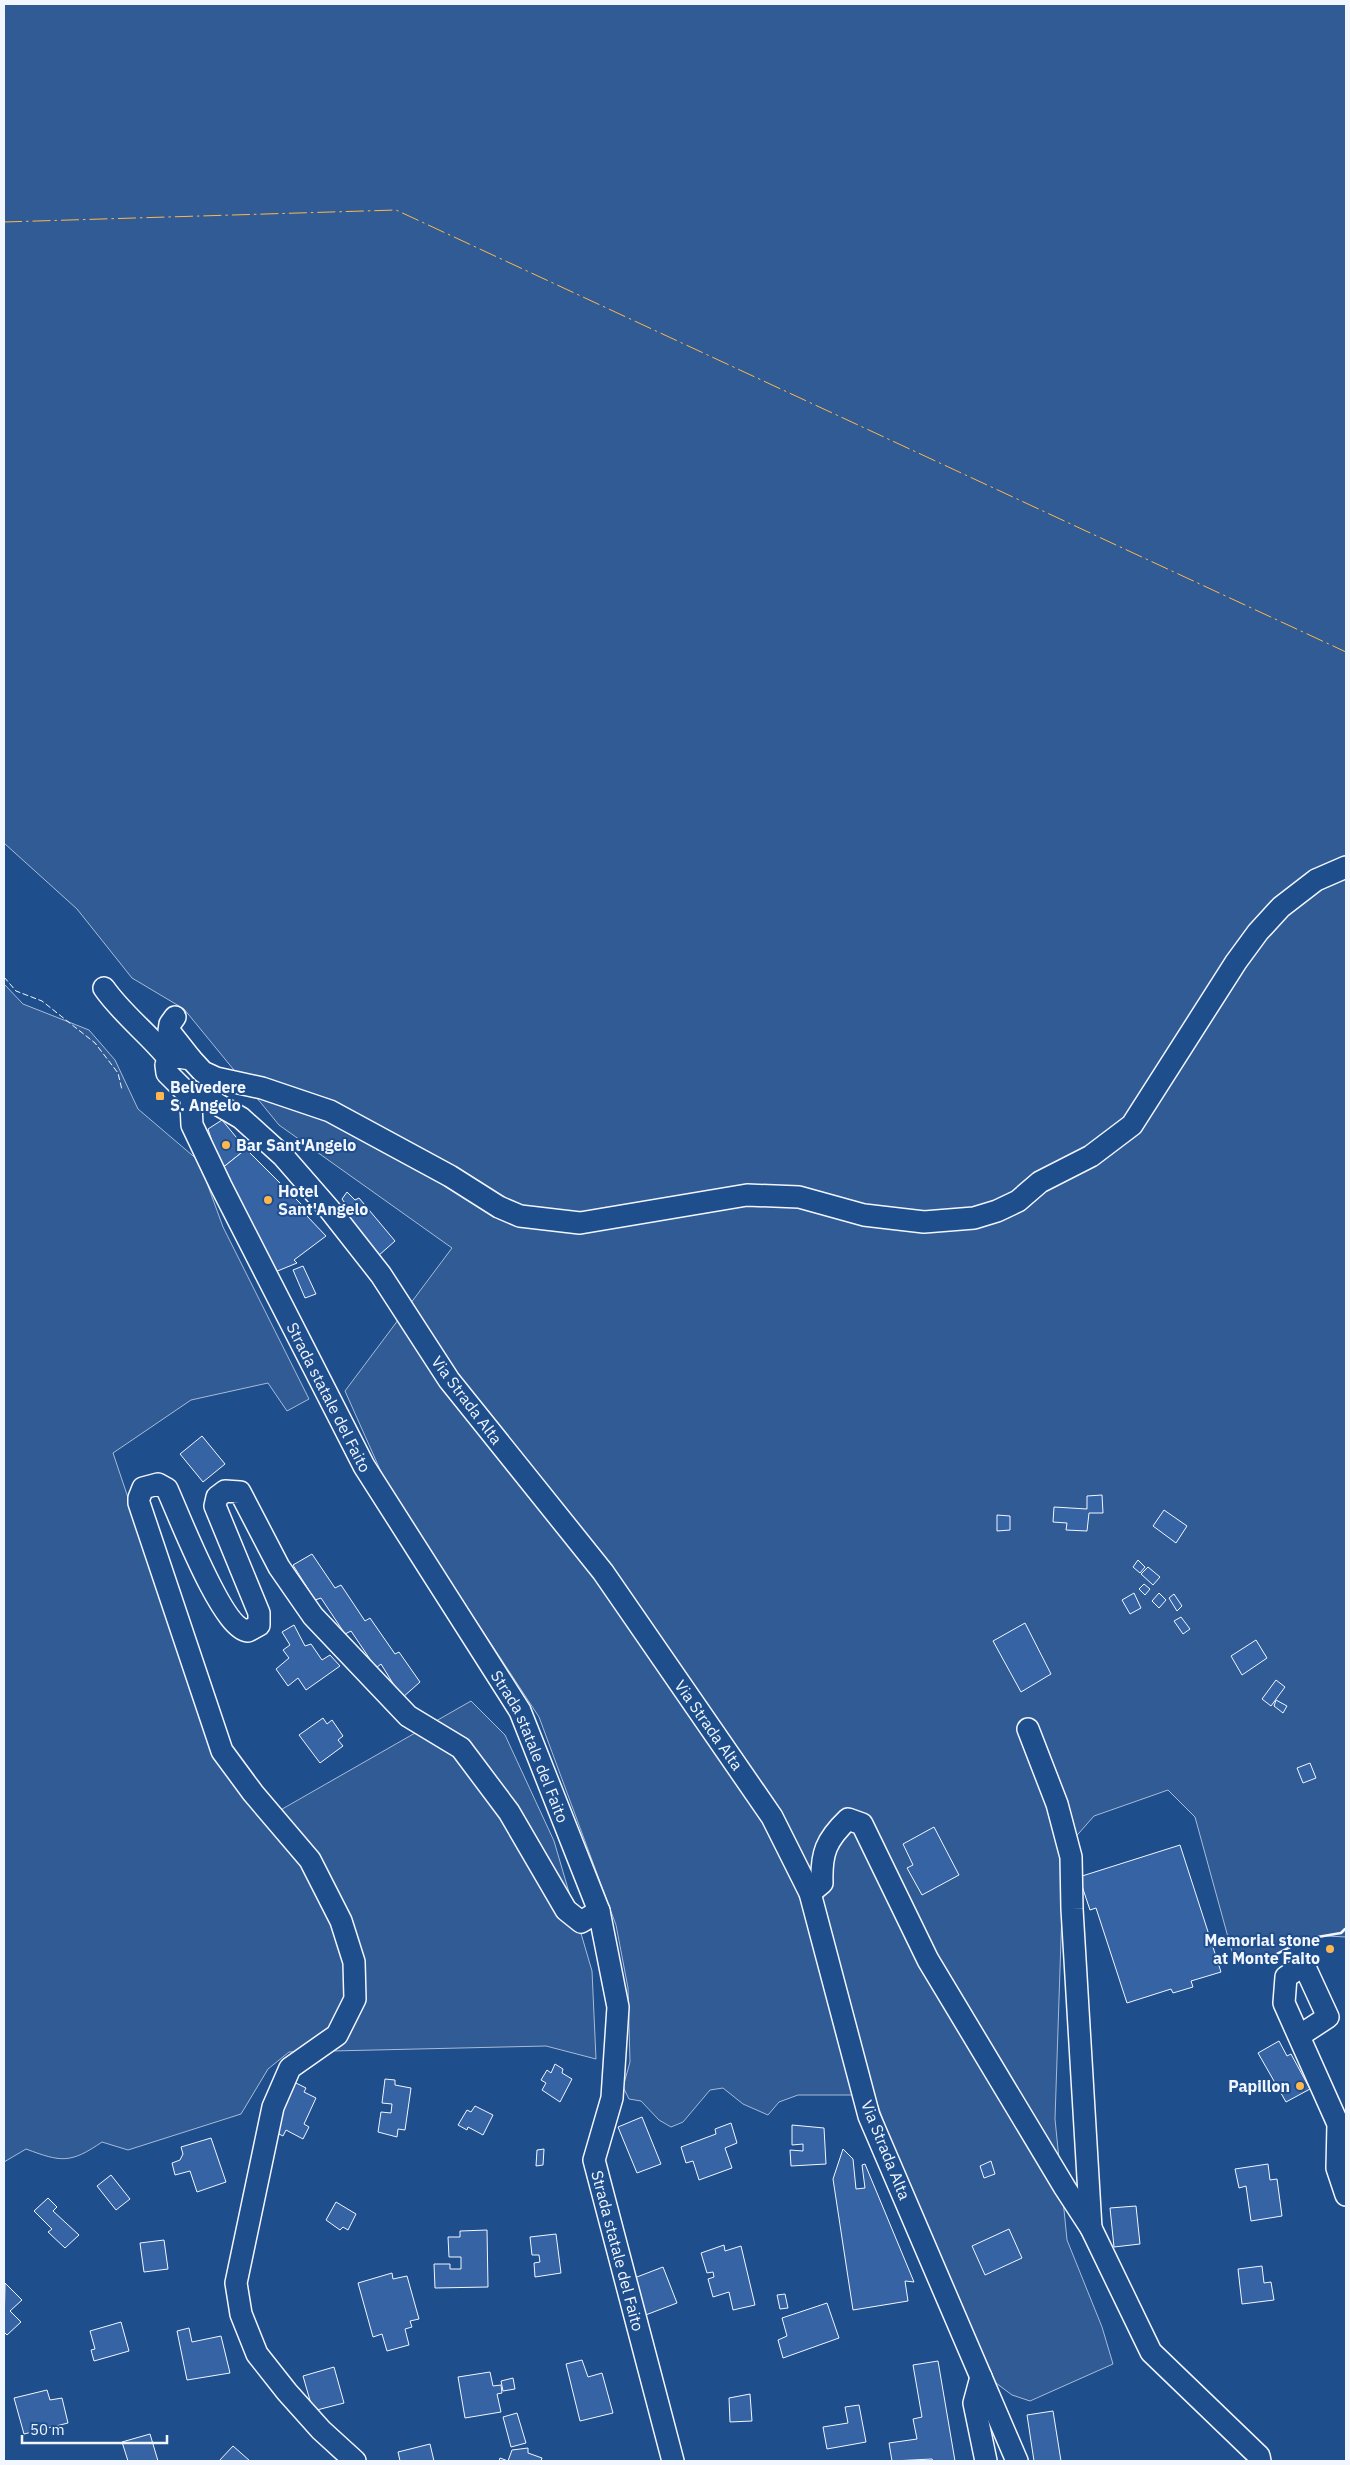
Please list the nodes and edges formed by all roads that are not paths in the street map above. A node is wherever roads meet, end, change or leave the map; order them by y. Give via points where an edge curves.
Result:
1 (1346, 867) edge
2 (104, 988) dead end
3 (175, 1018) dead end
4 (169, 1059) junction
5 (191, 1059) junction
6 (205, 1099) junction
7 (1028, 1730) dead end
8 (810, 1893) junction
9 (599, 1911) junction
10 (1299, 2036) dead end
11 (1346, 2195) edge
12 (1092, 2228) junction
13 (981, 2377) junction
14 (355, 2461) edge
15 (673, 2461) edge
16 (986, 2461) edge
17 (1018, 2461) edge
18 (1260, 2461) edge

1 - 5 street via 1316,880 1281,907 1258,932 1132,1125 1091,1156 1040,1182 1018,1201 974,1218 924,1222 864,1215 799,1197 747,1195 580,1223 520,1216 330,1111 210,1075
2 - 4 street via 114,1003 146,1032
3 - 5 street via 169,1031
4 - 5 street
4 - 6 street, Via Strada Alta via 166,1064 170,1077 185,1091
6 - 8 street, Via Strada Alta via 241,1118 283,1156 382,1275 449,1380 609,1580 772,1817
6 - 9 street, Strada statale del Faito via 190,1104 192,1125 221,1186 364,1466 520,1711
7 - 12 street via 1057,1804 1071,1857
8 - 12 street via 822,1883 822,1859 832,1834 848,1818 862,1824 928,1960
8 - 13 street, Via Strada Alta via 869,2116
9 - 14 street via 581,1922 566,1910 509,1812 461,1748 408,1716 313,1616 279,1567 240,1492 225,1490 215,1506 259,1613 259,1625 248,1631 233,1624 203,1572 167,1489 152,1484 143,1488 139,1503 222,1751 310,1860 341,1921 354,1962 355,1999 337,2035 290,2068 273,2107 236,2283 241,2314 257,2354 316,2423
9 - 15 street, Strada statale del Faito via 618,2007 612,2098 594,2160
10 - 11 street via 1338,2124 1338,2168
12 - 18 street via 1151,2352 1259,2456
13 - 16 street via 974,2403
13 - 17 street, Via Strada Alta

